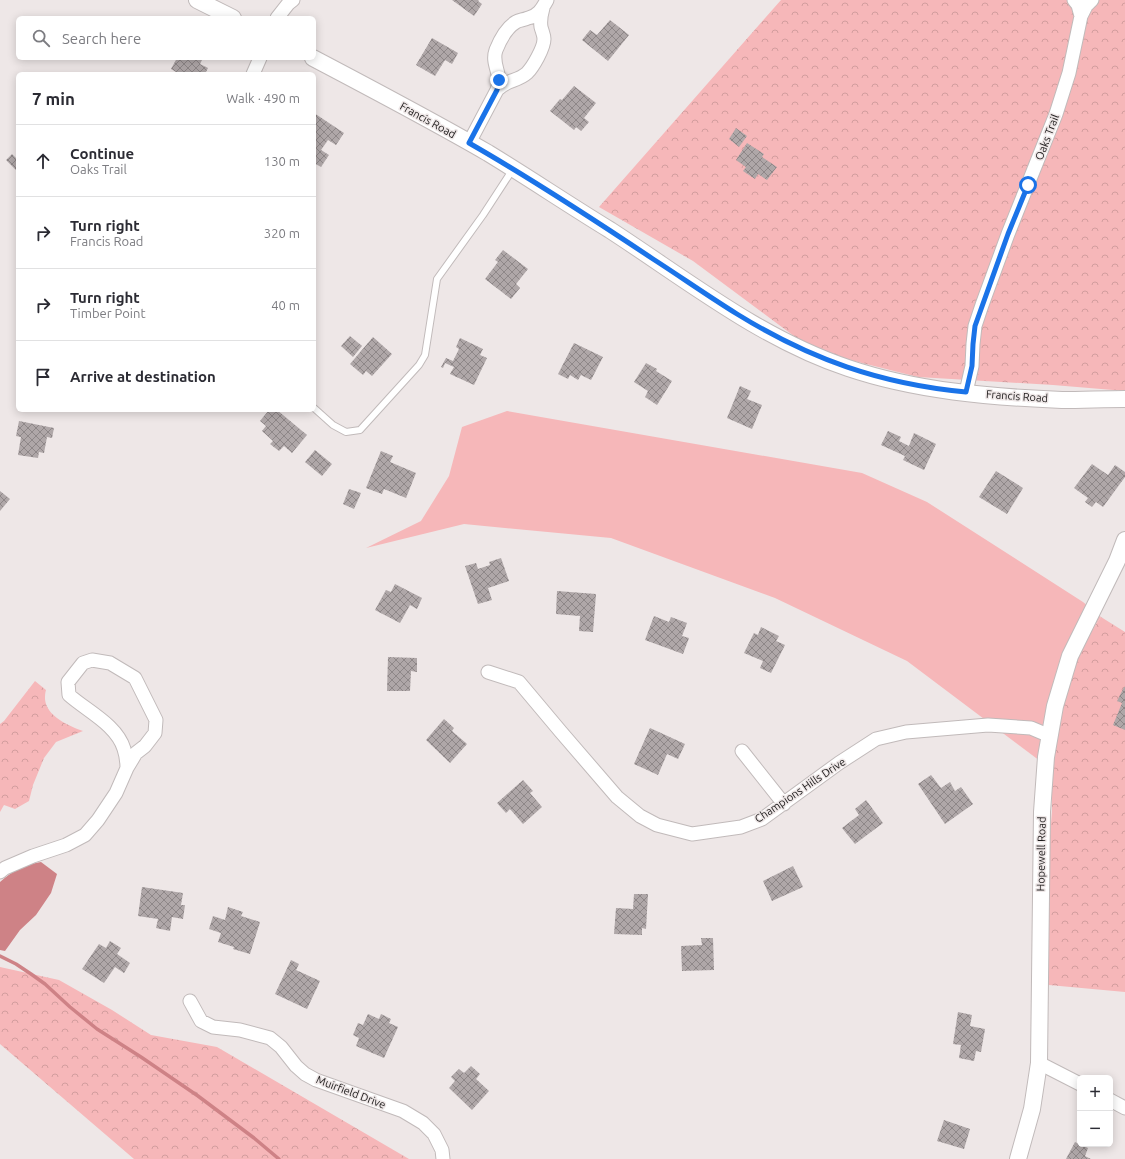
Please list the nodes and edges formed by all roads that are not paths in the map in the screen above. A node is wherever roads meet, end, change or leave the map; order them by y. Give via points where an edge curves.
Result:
1 (197, 0) edge
2 (293, 0) edge
3 (1074, 0) edge
4 (1092, 0) edge
5 (545, 4) edge
6 (229, 16) edge
7 (279, 16) edge
8 (1081, 16) junction
9 (259, 60) edge
10 (316, 60) edge
11 (254, 72) edge
12 (497, 90) junction
13 (469, 143) junction
14 (513, 169) junction
15 (966, 392) junction
16 (1125, 399) edge
17 (1063, 400) junction
18 (1125, 407) edge
19 (316, 410) edge
20 (1125, 540) edge
21 (1121, 555) edge
22 (488, 672) dead end
23 (1050, 736) junction
24 (742, 751) dead end
25 (127, 768) junction
26 (784, 804) junction
27 (0, 872) edge
28 (190, 1001) dead end
29 (1039, 1062) junction
30 (1077, 1082) edge
31 (1113, 1102) edge
32 (1125, 1108) edge
33 (443, 1159) edge
34 (1018, 1159) edge

1 - 6 street
2 - 7 street
3 - 8 street
4 - 8 street, Oaks Trail
5 - 12 street via 541,23 544,42 535,61 527,73 505,82
5 - 12 street via 534,17 517,21 510,26 502,37 494,62 499,80
8 - 15 street, Oaks Trail via 1069,73 1056,114 1008,234 975,326 972,366
9 - 11 street
10 - 13 street, Francis Road
12 - 13 street
13 - 14 street, Francis Road
14 - 15 street, Francis Road via 732,311 792,344 841,366 886,379 916,386
14 - 19 lane via 437,279 426,355 419,365 360,430 346,432 332,425
15 - 17 street, Francis Road
16 - 17 street, Francis Road
17 - 18 street, Francis Road
20 - 21 street, Hopewell Road
21 - 23 street, Hopewell Road via 1070,656 1055,706
22 - 26 street, Champions Hills Drive via 519,682 617,797 640,816 657,824 692,834 741,827 762,819
23 - 26 street, Champions Hills Drive via 1031,728 988,725 906,732 876,739
23 - 29 street, Hopewell Road via 1042,812
24 - 26 street
25 - 25 street via 136,753 155,733 156,720 135,678 110,663 92,660 83,664 68,682 69,695 108,725 120,740
25 - 27 street via 116,793 85,835 4,868
28 - 33 street, Muirfield Drive via 201,1021 213,1027 240,1030 270,1038 296,1066 316,1080 403,1111 424,1123 437,1139
29 - 30 street
29 - 34 street, Hopewell Road via 1032,1109
31 - 32 street

